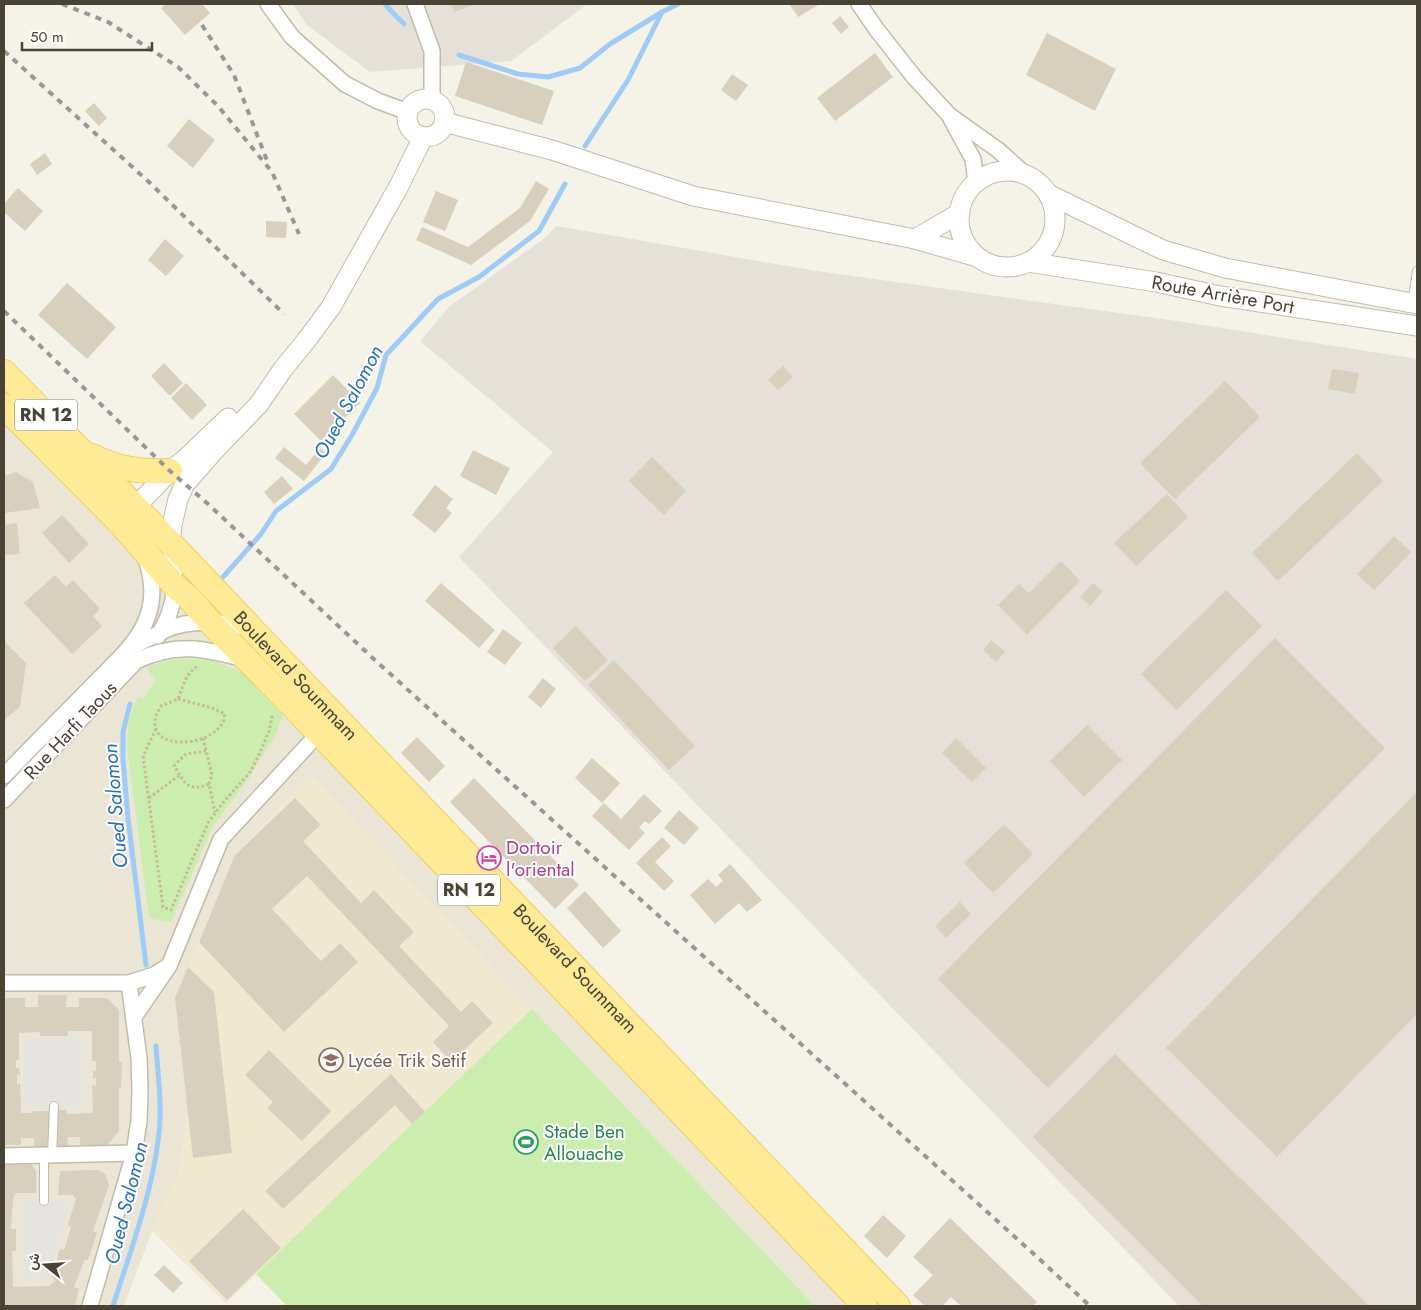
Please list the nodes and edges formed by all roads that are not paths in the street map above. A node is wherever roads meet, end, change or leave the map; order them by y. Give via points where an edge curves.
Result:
1 (268, 4) edge
2 (415, 4) edge
3 (859, 4) edge
4 (432, 100) junction
5 (408, 112) junction
6 (950, 115) junction
7 (444, 122) junction
8 (423, 137) junction
9 (1026, 175) junction
10 (976, 183) junction
11 (1048, 194) junction
12 (960, 213) junction
13 (915, 239) junction
14 (977, 257) junction
15 (1028, 262) junction
16 (1417, 271) edge
17 (1415, 304) edge
18 (1417, 326) edge
19 (4, 372) edge
20 (4, 406) edge
21 (85, 455) junction
22 (177, 477) junction
23 (136, 528) junction
24 (170, 543) junction
25 (175, 586) junction
26 (211, 623) junction
27 (252, 629) junction
28 (160, 634) junction
29 (129, 658) junction
30 (249, 661) junction
31 (319, 733) junction
32 (4, 774) edge
33 (4, 800) edge
34 (169, 966) junction
35 (129, 983) junction
36 (4, 984) edge
37 (134, 1017) junction
38 (54, 1106) dead end
39 (134, 1153) junction
40 (4, 1156) edge
41 (48, 1156) junction
42 (44, 1201) dead end
43 (90, 1306) edge
44 (865, 1306) edge
45 (898, 1306) edge

1 - 5 street via 292,36 345,84
2 - 4 street via 432,51
3 - 6 street via 914,77
4 - 5 street via 414,102
4 - 7 street via 443,111
5 - 8 street via 408,125
6 - 9 street
6 - 10 street via 973,159
7 - 8 street via 439,131
7 - 13 street via 552,150 693,196
8 - 22 street via 331,307 283,369 251,395 204,442
9 - 10 street via 1000,172
9 - 11 street
10 - 12 street via 968,192
11 - 15 street via 1054,209 1055,225 1046,247
11 - 17 street, Route Arrière Port via 1163,250 1225,268
12 - 13 street
12 - 14 street via 960,229
13 - 14 street
14 - 15 street via 1002,267
15 - 18 street, Route Arrière Port
16 - 17 lane
19 - 21 main road, RN 12
20 - 23 main road, Boulevard Soummam / RN 12 via 72,476
21 - 22 main road via 121,468
21 - 23 main road, Boulevard Soummam / RN 12
22 - 23 street
22 - 24 street via 178,499
23 - 24 main road, Boulevard Soummam / RN 12
23 - 25 main road, Boulevard Soummam / RN 12
23 - 29 street, Rue Harfi Taous via 152,584 152,599
24 - 25 street, Rue Harfi Taous
24 - 27 main road, Boulevard Soummam / RN 12
25 - 26 main road, Boulevard Soummam / RN 12
25 - 28 street, Rue Harfi Taous via 172,606
26 - 27 street, Rue Harfi Taous
26 - 28 street, Rue Harfi Taous via 180,626
26 - 30 main road, Boulevard Soummam / RN 12
27 - 45 main road, Boulevard Soummam / RN 12
28 - 29 street, Rue Harfi Taous via 153,644
29 - 30 street, Rue Harfi Taous via 186,648
29 - 32 street, Rue Harfi Taous
29 - 33 street, Rue Harfi Taous
30 - 31 main road, Boulevard Soummam / RN 12
31 - 34 street via 221,839
31 - 44 main road, Boulevard Soummam / RN 12
34 - 35 street
34 - 37 street
35 - 36 street
35 - 37 street
37 - 39 street via 140,1089
38 - 41 lane
39 - 41 street
39 - 43 street
40 - 41 street
41 - 42 lane

